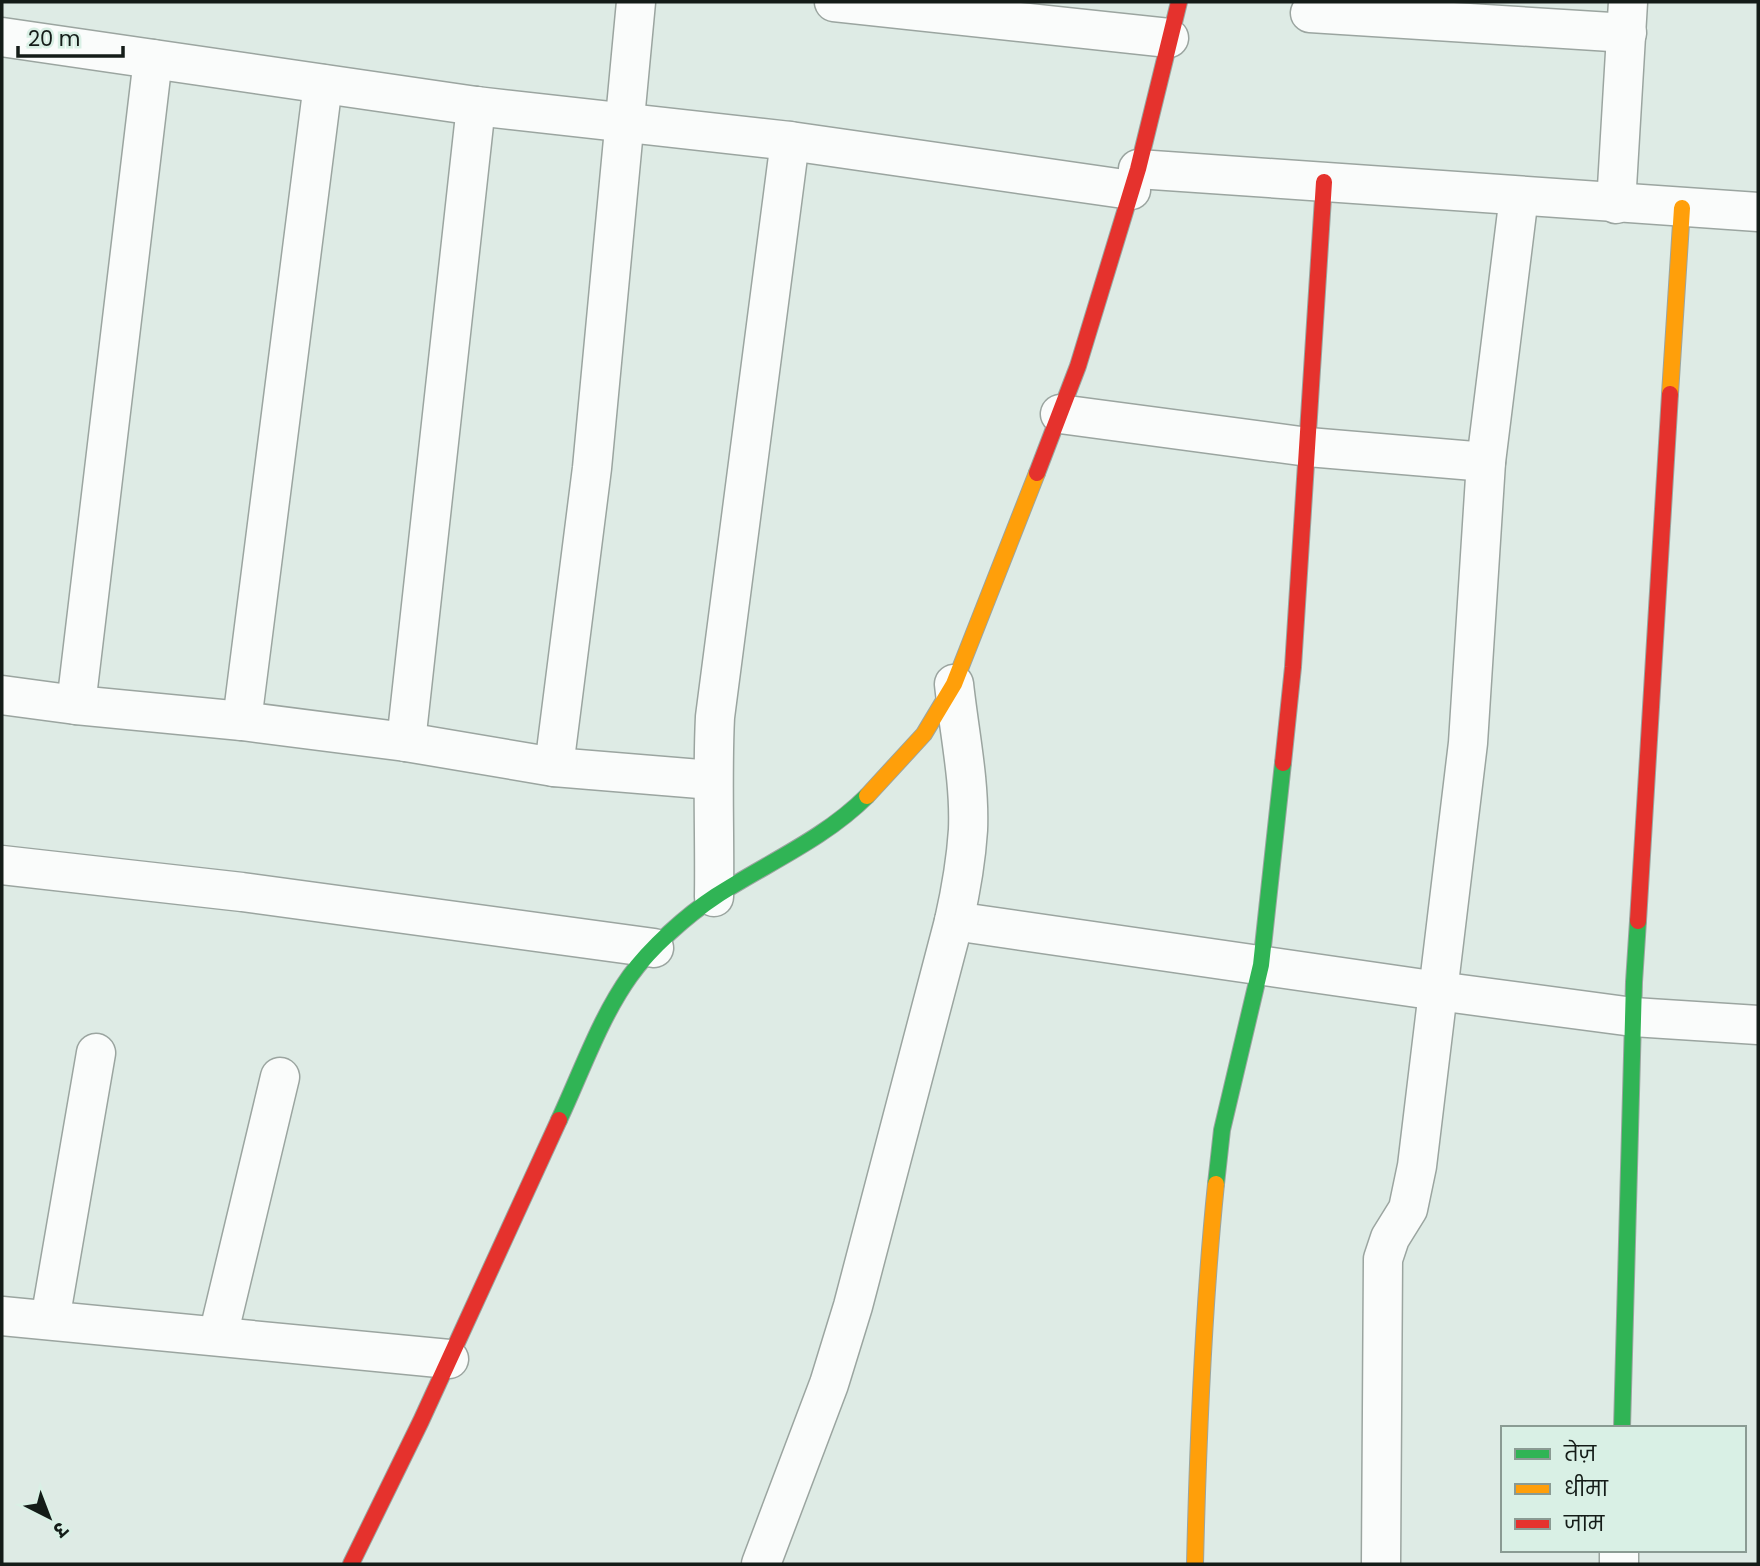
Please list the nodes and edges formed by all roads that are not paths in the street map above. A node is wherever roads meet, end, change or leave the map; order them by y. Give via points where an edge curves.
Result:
1 (636, 2) edge
2 (834, 2) edge
3 (1310, 13) dead end
4 (1627, 17) edge
5 (1174, 20) edge
6 (2, 37) edge
7 (153, 59) junction
8 (323, 84) junction
9 (476, 106) junction
10 (626, 122) junction
11 (790, 141) junction
12 (1134, 179) junction
13 (1324, 182) junction
14 (1519, 196) junction
15 (1616, 204) junction
16 (1682, 208) junction
17 (1758, 212) edge
18 (1060, 414) junction
19 (1308, 447) junction
20 (1486, 462) junction
21 (954, 684) junction
22 (2, 695) edge
23 (76, 705) junction
24 (242, 721) junction
25 (406, 742) junction
26 (554, 767) junction
27 (712, 780) junction
28 (2, 865) edge
29 (713, 897) junction
30 (954, 921) junction
31 (654, 948) junction
32 (1261, 965) junction
33 (1438, 991) junction
34 (1633, 1017) junction
35 (1758, 1025) edge
36 (96, 1053) dead end
37 (280, 1077) dead end
38 (2, 1315) edge
39 (50, 1320) junction
40 (218, 1336) junction
41 (449, 1359) junction
42 (1622, 1426) edge
43 (351, 1564) edge
44 (761, 1564) edge
45 (1195, 1564) edge
46 (1381, 1564) edge

1 - 10 street
2 - 5 street
3 - 4 street
4 - 15 street
5 - 12 street
6 - 7 street
7 - 8 street
7 - 23 street
8 - 9 street
8 - 24 street
9 - 10 street
9 - 25 street
10 - 11 street
10 - 26 street via 592,468
11 - 12 street
11 - 27 street via 715,717
12 - 13 street
12 - 18 street
13 - 14 street
13 - 19 street
14 - 15 street
14 - 20 street
15 - 16 street
16 - 17 street
16 - 34 street
18 - 19 street
18 - 21 street
19 - 20 street
19 - 32 street via 1292,679
20 - 33 street via 1468,743
21 - 29 street via 924,734 859,804 814,839
21 - 30 street via 968,828
22 - 23 street
23 - 24 street
24 - 25 street
25 - 26 street
26 - 27 street
27 - 29 street
28 - 31 street via 242,892
29 - 31 street
30 - 32 street
30 - 44 street via 830,1384
31 - 41 street via 611,1007
32 - 33 street
32 - 45 street via 1222,1129 1201,1397
33 - 34 street
33 - 46 street via 1413,1191 1383,1259
34 - 35 street
34 - 42 street
36 - 39 street
37 - 40 street
38 - 39 street
39 - 40 street
40 - 41 street
41 - 43 street

